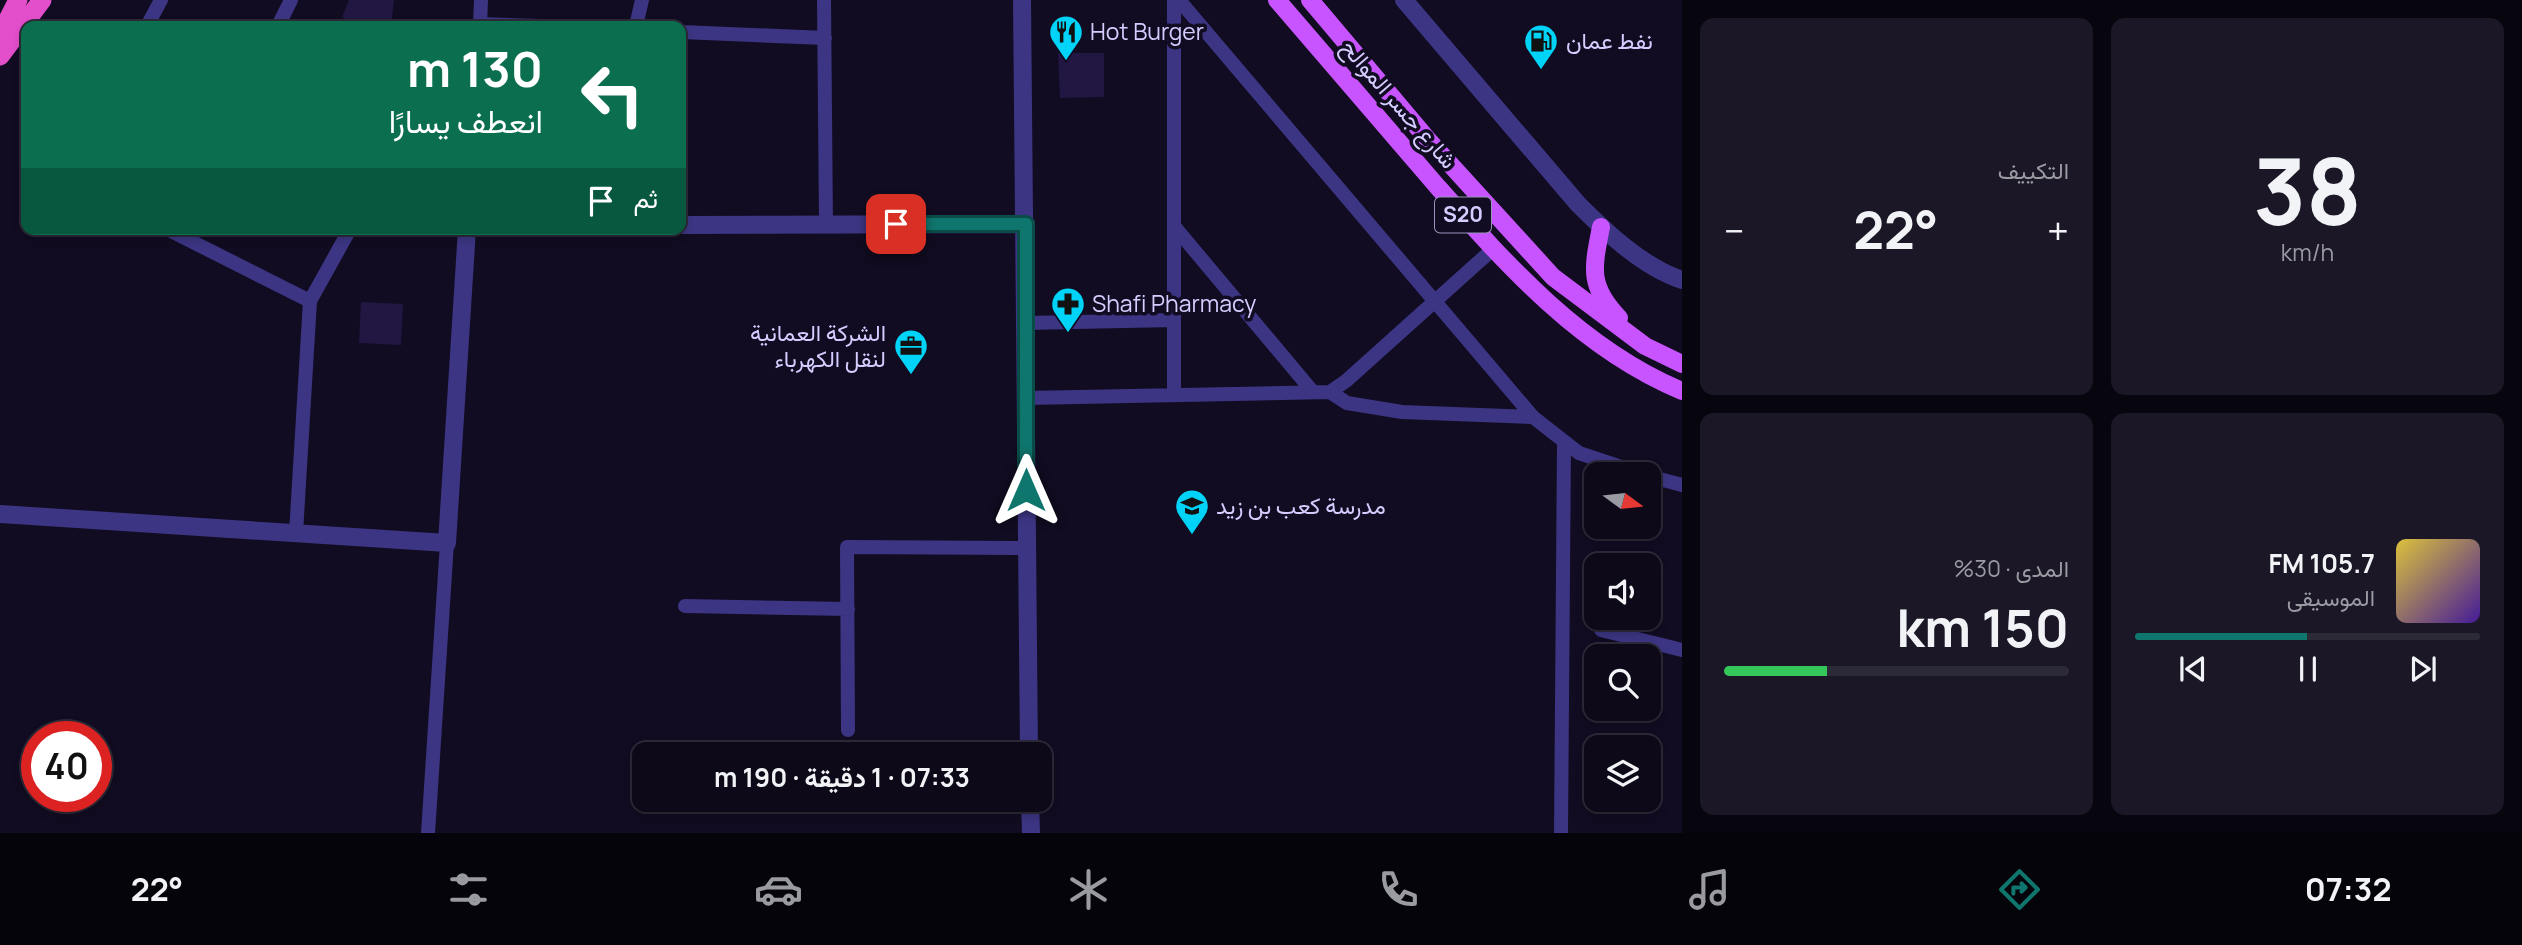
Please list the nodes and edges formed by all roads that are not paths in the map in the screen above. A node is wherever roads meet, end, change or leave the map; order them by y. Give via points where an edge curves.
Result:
1 (18, 0) edge
2 (42, 0) edge
3 (161, 0) edge
4 (291, 0) edge
5 (481, 0) edge
6 (642, 0) edge
7 (824, 0) edge
8 (1022, 0) edge
9 (1177, 0) edge
10 (1277, 0) edge
11 (1310, 0) edge
12 (1404, 0) edge
13 (26, 21) edge
14 (150, 21) edge
15 (280, 21) edge
16 (480, 21) edge
17 (637, 21) edge
18 (21, 28) edge
19 (686, 32) edge
20 (0, 35) edge
21 (825, 38) junction
22 (0, 56) edge
23 (826, 224) junction
24 (1026, 224) junction
25 (686, 225) edge
26 (1174, 226) junction
27 (1601, 227) junction
28 (182, 235) edge
29 (347, 235) edge
30 (467, 235) edge
31 (1493, 249) junction
32 (1682, 280) edge
33 (310, 301) junction
34 (1434, 302) junction
35 (1174, 320) junction
36 (1026, 323) junction
37 (1645, 346) junction
38 (1682, 364) edge
39 (1682, 391) edge
40 (1313, 392) junction
41 (1330, 392) junction
42 (1174, 395) junction
43 (1026, 398) junction
44 (1533, 418) junction
45 (1564, 443) junction
46 (1600, 462) edge
47 (1661, 479) edge
48 (1682, 485) edge
49 (0, 514) edge
50 (296, 533) junction
51 (447, 543) junction
52 (1026, 548) junction
53 (685, 606) dead end
54 (848, 609) junction
55 (1601, 630) dead end
56 (1682, 650) edge
57 (848, 730) dead end
58 (1029, 742) edge
59 (1030, 812) edge
60 (428, 833) edge
61 (1031, 833) edge
62 (1561, 833) edge

1 - 20 highway
2 - 13 highway
3 - 14 street
4 - 15 street
5 - 16 street
6 - 17 street
7 - 21 street
8 - 24 street
9 - 26 street
9 - 34 street
10 - 31 main road, شارع جسر الموالح / S20
11 - 37 main road, شارع جسر الموالح / S20 via 1429,141 1553,277
12 - 27 street
18 - 22 highway
19 - 21 street
21 - 23 street
23 - 24 street
23 - 25 street
24 - 36 street
26 - 35 street
26 - 40 street
27 - 32 street via 1660,270
27 - 37 main road via 1595,287
28 - 33 street
29 - 33 street
30 - 51 street
31 - 34 street
31 - 39 main road, شارع جسر الموالح / S20 via 1585,334
33 - 50 street
34 - 41 street
34 - 44 street
35 - 36 street
35 - 42 street
36 - 43 street
37 - 38 main road, شارع جسر الموالح / S20
40 - 41 street
40 - 42 street
41 - 44 street via 1347,403 1402,412
42 - 43 street
43 - 52 street
44 - 45 street
45 - 46 street
45 - 62 street
47 - 48 street
49 - 50 street
50 - 51 street
51 - 60 street
52 - 54 street via 847,547
52 - 58 street
53 - 54 street
54 - 57 street
55 - 56 street
59 - 61 street

